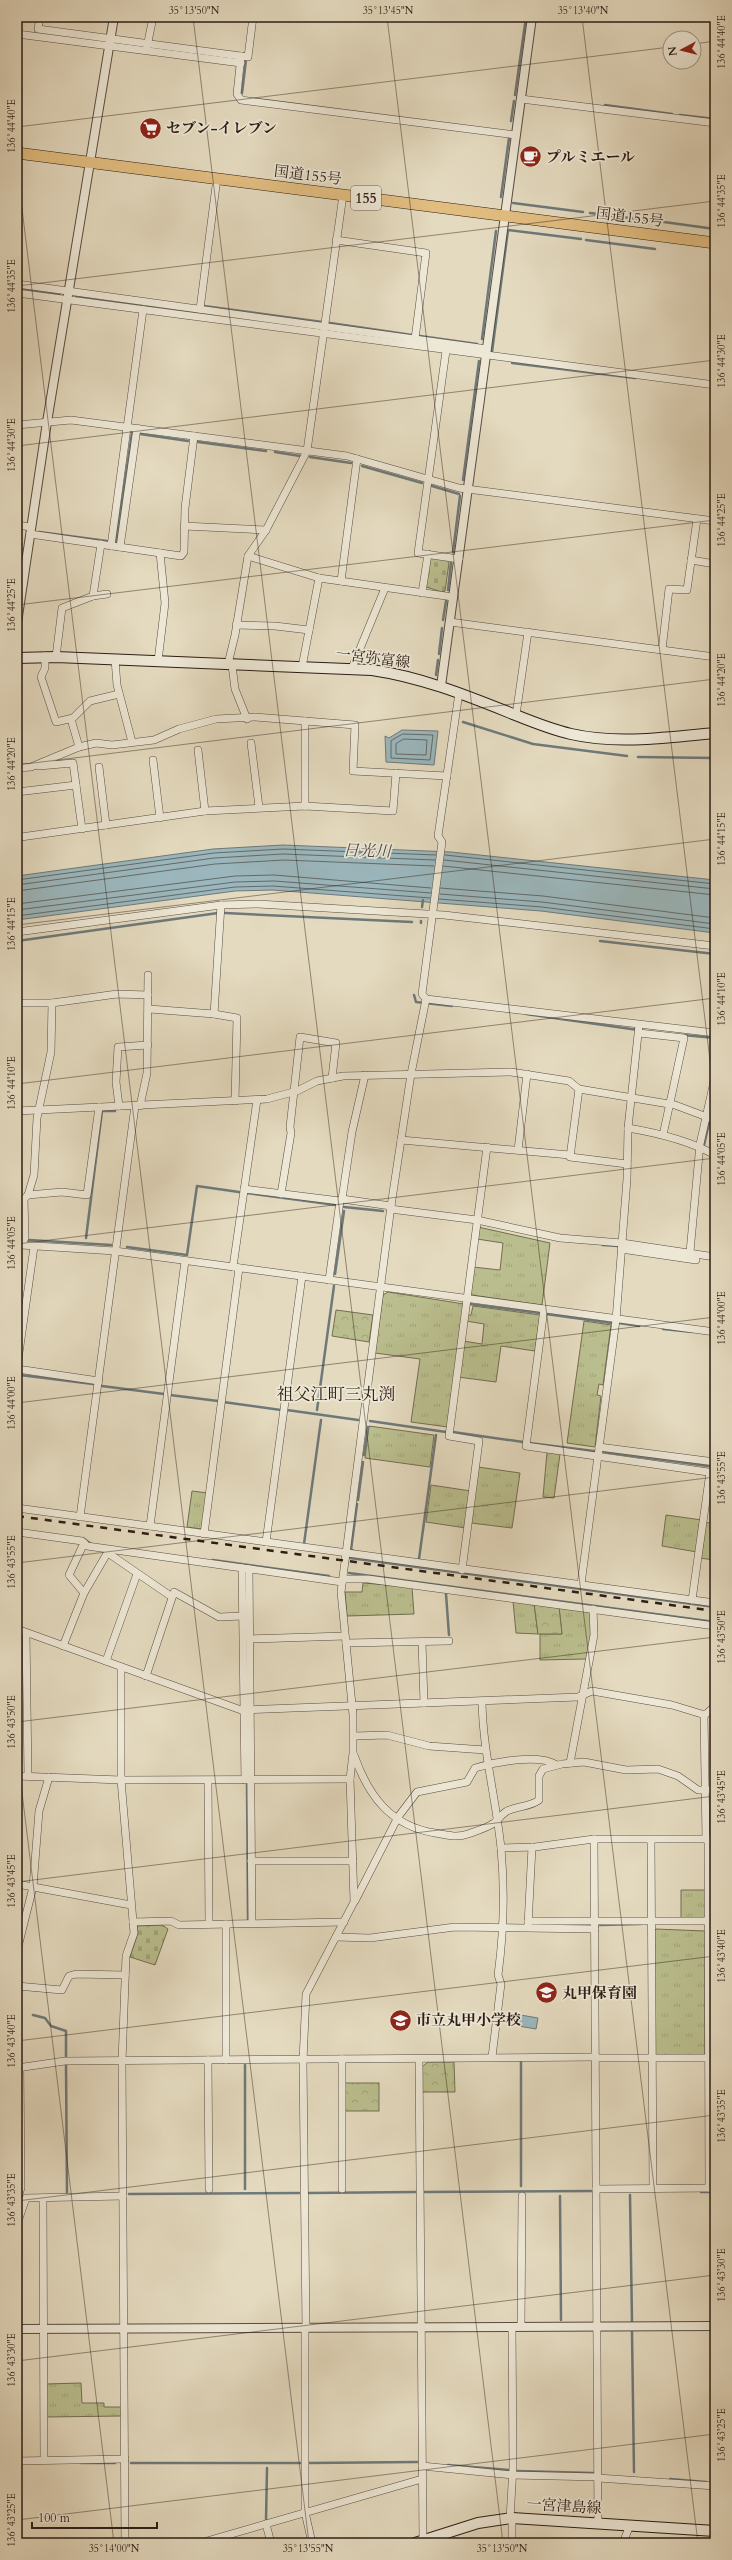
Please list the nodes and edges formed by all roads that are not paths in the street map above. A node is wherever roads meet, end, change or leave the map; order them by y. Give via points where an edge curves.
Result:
1 (40, 17) edge
2 (114, 17) edge
3 (153, 17) edge
4 (254, 17) edge
5 (532, 17) edge
6 (38, 33) junction
7 (17, 34) edge
8 (110, 43) junction
9 (148, 44) junction
10 (147, 52) junction
11 (241, 60) junction
12 (521, 99) junction
13 (715, 123) edge
14 (516, 135) junction
15 (17, 153) edge
16 (90, 162) junction
17 (217, 178) junction
18 (343, 195) junction
19 (505, 216) junction
20 (336, 240) junction
21 (715, 243) edge
22 (17, 284) edge
23 (17, 293) edge
24 (68, 295) junction
25 (200, 309) junction
26 (143, 310) junction
27 (324, 330) junction
28 (415, 339) junction
29 (446, 350) junction
30 (487, 352) junction
31 (715, 385) edge
32 (47, 422) junction
33 (17, 425) edge
34 (127, 427) junction
35 (137, 428) junction
36 (194, 436) junction
37 (307, 451) junction
38 (357, 459) junction
39 (428, 480) junction
40 (468, 490) junction
41 (697, 519) junction
42 (715, 521) edge
43 (17, 525) edge
44 (184, 526) junction
45 (30, 530) junction
46 (266, 530) junction
47 (101, 544) junction
48 (111, 546) junction
49 (120, 547) junction
50 (160, 553) junction
51 (428, 554) junction
52 (248, 556) junction
53 (459, 559) junction
54 (691, 560) junction
55 (715, 564) edge
56 (20, 575) edge
57 (319, 578) junction
58 (341, 581) junction
59 (385, 588) junction
60 (422, 593) junction
61 (107, 594) dead end
62 (93, 596) junction
63 (453, 597) junction
64 (450, 622) junction
65 (17, 623) edge
66 (236, 626) junction
67 (309, 630) junction
68 (528, 632) junction
69 (662, 650) junction
70 (45, 656) junction
71 (56, 657) junction
72 (715, 657) edge
73 (17, 658) edge
74 (115, 659) junction
75 (158, 661) junction
76 (230, 664) junction
77 (302, 667) junction
78 (352, 668) junction
79 (441, 686) junction
80 (459, 693) junction
81 (119, 694) junction
82 (516, 715) junction
83 (71, 719) junction
84 (247, 719) junction
85 (305, 721) junction
86 (715, 733) edge
87 (132, 742) junction
88 (251, 743) dead end
89 (79, 747) junction
90 (198, 750) dead end
91 (153, 760) dead end
92 (31, 767) junction
93 (99, 767) dead end
94 (17, 768) edge
95 (396, 773) junction
96 (447, 776) junction
97 (76, 785) junction
98 (17, 792) edge
99 (305, 806) junction
100 (259, 808) junction
101 (205, 811) junction
102 (160, 818) junction
103 (106, 825) junction
104 (82, 829) junction
105 (21, 837) dead end
106 (221, 905) junction
107 (432, 913) junction
108 (17, 932) edge
109 (715, 946) edge
110 (148, 975) dead end
111 (148, 995) junction
112 (426, 999) junction
113 (17, 1002) edge
114 (52, 1003) junction
115 (148, 1009) junction
116 (214, 1014) junction
117 (639, 1029) junction
118 (715, 1033) edge
119 (148, 1045) junction
120 (411, 1074) junction
121 (527, 1074) junction
122 (365, 1075) junction
123 (715, 1077) edge
124 (332, 1078) junction
125 (579, 1089) junction
126 (294, 1092) junction
127 (632, 1099) junction
128 (257, 1100) junction
129 (235, 1101) junction
130 (670, 1105) junction
131 (119, 1106) junction
132 (137, 1106) junction
133 (98, 1107) junction
134 (39, 1110) junction
135 (17, 1111) edge
136 (706, 1117) junction
137 (715, 1120) edge
138 (628, 1128) junction
139 (663, 1135) junction
140 (401, 1140) junction
141 (487, 1147) junction
142 (701, 1148) junction
143 (518, 1150) junction
144 (570, 1155) junction
145 (715, 1155) edge
146 (627, 1164) junction
147 (244, 1189) junction
148 (281, 1194) junction
149 (28, 1195) junction
150 (341, 1200) junction
151 (391, 1208) junction
152 (477, 1220) junction
153 (19, 1243) edge
154 (622, 1246) junction
155 (34, 1247) junction
156 (115, 1251) junction
157 (690, 1252) junction
158 (715, 1257) edge
159 (696, 1260) dead end
160 (185, 1261) junction
161 (236, 1268) junction
162 (302, 1276) junction
163 (329, 1280) junction
164 (381, 1287) junction
165 (467, 1298) junction
166 (544, 1309) junction
167 (616, 1320) junction
168 (715, 1332) edge
169 (17, 1368) edge
170 (98, 1381) junction
171 (599, 1447) junction
172 (598, 1457) junction
173 (715, 1462) edge
174 (712, 1472) edge
175 (17, 1508) edge
176 (80, 1516) junction
177 (150, 1526) junction
178 (17, 1532) edge
179 (204, 1534) junction
180 (266, 1542) junction
181 (84, 1543) junction
182 (109, 1552) junction
183 (346, 1553) junction
184 (245, 1569) junction
185 (462, 1570) junction
186 (137, 1574) junction
187 (342, 1581) junction
188 (580, 1584) junction
189 (84, 1593) junction
190 (172, 1597) junction
191 (692, 1600) junction
192 (715, 1603) edge
193 (593, 1609) junction
194 (242, 1616) junction
195 (715, 1626) edge
196 (17, 1629) edge
197 (26, 1633) junction
198 (250, 1639) junction
199 (345, 1640) junction
200 (449, 1641) dead end
201 (422, 1642) junction
202 (63, 1646) junction
203 (106, 1661) junction
204 (122, 1667) junction
205 (146, 1676) junction
206 (583, 1695) junction
207 (482, 1702) junction
208 (424, 1703) junction
209 (351, 1704) junction
210 (715, 1706) edge
211 (247, 1710) junction
212 (704, 1714) junction
213 (354, 1736) junction
214 (485, 1750) junction
215 (353, 1753) junction
216 (570, 1763) junction
217 (488, 1764) junction
218 (556, 1764) junction
219 (17, 1776) edge
220 (28, 1776) junction
221 (49, 1777) junction
222 (350, 1779) junction
223 (121, 1780) junction
224 (248, 1780) junction
225 (208, 1781) junction
226 (705, 1790) junction
227 (715, 1790) edge
228 (396, 1820) junction
229 (497, 1820) junction
230 (594, 1839) junction
231 (710, 1839) edge
232 (651, 1840) junction
233 (532, 1847) junction
234 (501, 1848) junction
235 (251, 1861) junction
236 (353, 1861) junction
237 (17, 1884) edge
238 (33, 1887) junction
239 (354, 1902) junction
240 (131, 1905) junction
241 (528, 1921) junction
242 (596, 1921) junction
243 (652, 1921) junction
244 (712, 1921) edge
245 (133, 1922) junction
246 (344, 1922) junction
247 (252, 1923) junction
248 (210, 1924) junction
249 (226, 1924) junction
250 (504, 1928) junction
251 (595, 1929) junction
252 (528, 1930) junction
253 (336, 1937) junction
254 (17, 1949) edge
255 (125, 1975) junction
256 (17, 1986) edge
257 (492, 2057) junction
258 (596, 2058) junction
259 (652, 2058) junction
260 (712, 2058) edge
261 (342, 2059) junction
262 (419, 2059) junction
263 (208, 2060) junction
264 (226, 2060) junction
265 (122, 2061) junction
266 (303, 2061) junction
267 (18, 2068) edge
268 (653, 2188) junction
269 (712, 2188) edge
270 (208, 2189) dead end
271 (342, 2189) dead end
272 (596, 2189) junction
273 (123, 2196) junction
274 (522, 2196) dead end
275 (18, 2197) edge
276 (26, 2198) junction
277 (43, 2198) junction
278 (17, 2224) edge
279 (715, 2326) edge
280 (420, 2327) junction
281 (512, 2327) junction
282 (522, 2327) junction
283 (597, 2327) junction
284 (43, 2328) junction
285 (305, 2328) junction
286 (17, 2329) edge
287 (124, 2329) junction
288 (125, 2459) junction
289 (44, 2460) junction
290 (17, 2461) edge
291 (422, 2466) junction
292 (512, 2475) junction
293 (598, 2478) junction
294 (422, 2479) junction
295 (715, 2486) edge
296 (305, 2512) junction
297 (511, 2519) junction
298 (598, 2523) junction
299 (266, 2524) junction
300 (630, 2525) junction
301 (715, 2531) edge
302 (419, 2542) edge
303 (125, 2543) edge
304 (200, 2543) edge
305 (271, 2543) edge
306 (312, 2543) edge
307 (512, 2543) edge
308 (623, 2543) edge

1 - 6 street
2 - 8 street
3 - 9 street
4 - 11 street via 248,57
5 - 12 street
6 - 7 street
6 - 8 street
8 - 9 street
8 - 10 street
8 - 16 street
9 - 10 street
9 - 11 street
10 - 11 street
11 - 14 street via 237,94 241,100
12 - 13 street
12 - 14 street
14 - 19 street
15 - 16 highway, 国道155号 / 155
16 - 17 highway, 国道155号 / 155
16 - 24 street
17 - 18 highway, 国道155号 / 155
17 - 25 street
18 - 19 highway, 国道155号 / 155
18 - 20 street
19 - 21 highway, 国道155号 / 155
19 - 30 street
20 - 27 street
20 - 28 street via 426,253
22 - 24 street
23 - 24 street
24 - 25 street
24 - 26 street
24 - 32 street
25 - 27 street
26 - 27 street
26 - 34 street
27 - 28 street
27 - 29 street
27 - 37 street
28 - 30 street
29 - 30 street
29 - 39 street
30 - 31 street
30 - 40 street
32 - 33 street
32 - 34 street via 71,420
32 - 45 street
34 - 35 street
34 - 48 street
35 - 36 street
35 - 49 street
36 - 37 street
36 - 44 street
37 - 38 street
37 - 46 street
38 - 39 street
38 - 58 street
39 - 40 street
39 - 51 street via 418,553
40 - 41 street
40 - 53 street
41 - 42 street
41 - 54 street
43 - 45 street
44 - 46 street
44 - 50 street via 184,552 181,556
45 - 47 street
45 - 56 street
46 - 52 street
47 - 48 street
47 - 62 street
48 - 49 street
49 - 50 street
50 - 75 street via 165,603
51 - 53 street
51 - 60 street
52 - 57 street
52 - 66 street
53 - 63 street
54 - 55 street
54 - 69 street via 687,590 669,589
56 - 65 street
57 - 58 street
57 - 67 street
58 - 59 street
59 - 60 street
59 - 78 street
60 - 63 street
61 - 62 street
62 - 71 street via 62,608
63 - 64 street
64 - 68 street
64 - 79 street
66 - 67 street via 275,626
66 - 76 street
67 - 77 street
68 - 69 street
68 - 82 street
69 - 72 street
70 - 71 main road, 一宮弥富線
70 - 73 main road, 一宮弥富線
70 - 83 street via 45,668 41,677 54,720 56,722
71 - 74 main road, 一宮弥富線
74 - 75 main road, 一宮弥富線
74 - 81 street
75 - 76 main road, 一宮弥富線
76 - 77 main road, 一宮弥富線
76 - 84 street via 235,688
77 - 78 main road, 一宮弥富線
78 - 79 main road, 一宮弥富線 via 394,673
79 - 80 main road, 一宮弥富線
80 - 82 main road, 一宮弥富線
80 - 96 street
81 - 83 street via 90,701
81 - 87 street
82 - 86 main road, 一宮弥富線 via 569,734 620,741
83 - 89 street
84 - 85 street via 255,717
84 - 87 street via 216,719 179,729 154,740
85 - 95 street via 355,725 353,771
85 - 99 street
87 - 89 street via 112,745 96,743
88 - 100 street
89 - 92 street
90 - 101 street
91 - 102 street
92 - 94 street
92 - 97 street via 73,763
93 - 103 street
95 - 96 street
95 - 99 street via 393,811
96 - 107 street via 438,836 442,842
97 - 98 street
97 - 104 street
99 - 100 street
100 - 101 street
101 - 102 street
102 - 103 street
103 - 104 street
104 - 105 street
106 - 107 street via 258,904
106 - 108 street
106 - 116 street
107 - 109 street
107 - 112 street via 422,994
110 - 111 street
111 - 114 street via 116,994
111 - 115 street
112 - 117 street
112 - 120 street
113 - 114 street
114 - 134 street via 51,1052
115 - 116 street
115 - 119 street
116 - 129 street via 237,1018
117 - 118 street
117 - 127 street
117 - 130 street via 684,1038
119 - 131 street via 118,1046 116,1082
119 - 132 street via 146,1079
120 - 121 street
120 - 122 street
120 - 140 street
121 - 125 street via 569,1081
121 - 143 street
122 - 124 street
122 - 150 street via 352,1132
123 - 136 street
124 - 126 street via 317,1081
124 - 126 street via 336,1043 300,1037
125 - 127 street
125 - 144 street
126 - 128 street
126 - 148 street via 291,1133
127 - 130 street
127 - 138 street
128 - 129 street
128 - 147 street
129 - 132 street
130 - 136 street
130 - 139 street
131 - 132 street
131 - 133 street
132 - 156 street
133 - 134 street
133 - 149 street via 87,1195 62,1192
134 - 135 street
134 - 149 street via 35,1134 34,1175
136 - 137 street
136 - 142 street
138 - 139 street
138 - 146 street
139 - 142 street
140 - 141 street
140 - 151 street
141 - 143 street
141 - 152 street
142 - 145 street
142 - 157 street
143 - 144 street
144 - 146 street
146 - 154 street
147 - 148 street
147 - 161 street
148 - 150 street
149 - 153 street via 24,1199 25,1238
150 - 151 street
150 - 163 street
151 - 152 street
151 - 164 street
152 - 154 street via 560,1238
152 - 165 street
153 - 155 street
154 - 157 street
154 - 159 street
154 - 167 street
155 - 156 street
155 - 169 street
156 - 160 street
156 - 170 street
157 - 158 street
160 - 161 street
160 - 177 street
161 - 162 street
161 - 179 street
162 - 163 street
162 - 180 street
163 - 164 street
164 - 165 street
164 - 183 street
165 - 166 street
165 - 185 street via 449,1436 479,1441
166 - 167 street
166 - 172 street via 526,1446
167 - 168 street
167 - 171 street
169 - 170 street
170 - 176 street
171 - 172 street
171 - 173 street
172 - 174 street
172 - 188 street
174 - 191 street
175 - 176 street
176 - 177 street
177 - 179 street
178 - 181 street
178 - 196 street
179 - 180 street
180 - 183 street
181 - 182 street
181 - 189 street via 69,1575
182 - 184 street
182 - 186 street
182 - 189 street
183 - 185 street
183 - 187 street
184 - 187 street
184 - 194 street
184 - 198 street
185 - 188 street
186 - 190 street
186 - 203 street
187 - 193 street via 368,1579
187 - 199 street
188 - 191 street
189 - 202 street
190 - 194 street via 174,1592 219,1617
190 - 205 street
191 - 192 street
193 - 195 street
193 - 206 street via 594,1636
194 - 211 street
196 - 197 street
197 - 202 street
197 - 220 street
198 - 199 street
198 - 211 street
199 - 201 street
199 - 209 street
200 - 201 street
201 - 208 street
202 - 203 street
203 - 204 street
204 - 205 street
204 - 223 street
205 - 211 street
206 - 207 street via 578,1698
206 - 212 street via 592,1691 672,1705
206 - 216 street
207 - 208 street
207 - 214 street
208 - 209 street
209 - 211 street
209 - 213 street
210 - 212 street
211 - 224 street
212 - 226 street
213 - 214 street via 387,1735 429,1746
213 - 215 street
214 - 217 street
215 - 222 street
215 - 228 street via 378,1803
216 - 218 street
216 - 226 street via 584,1762 626,1770 658,1769 678,1776 698,1790
217 - 218 street via 532,1760
217 - 228 street via 475,1768 467,1782 417,1792
217 - 229 street
218 - 229 street via 543,1769 539,1776 538,1800 535,1803 511,1809
219 - 220 street
220 - 221 street
221 - 223 street
221 - 238 street via 39,1811
222 - 224 street
222 - 236 street
223 - 225 street
223 - 240 street
224 - 225 street
224 - 235 street
225 - 248 street
226 - 227 street
226 - 231 street
228 - 229 street via 420,1831 459,1836 493,1824
228 - 239 street
229 - 234 street
230 - 232 street
230 - 233 street
230 - 242 street
231 - 232 street
231 - 244 street
232 - 243 street
233 - 234 street
233 - 241 street
234 - 250 street via 505,1896
235 - 236 street
235 - 247 street
236 - 239 street
237 - 238 street
238 - 240 street
238 - 254 street
239 - 246 street
240 - 245 street
241 - 242 street
241 - 252 street
242 - 243 street
242 - 251 street
243 - 244 street
243 - 259 street
244 - 260 street
245 - 248 street
245 - 255 street via 134,1933 126,1956
246 - 247 street
246 - 253 street
247 - 249 street
248 - 249 street
249 - 264 street
250 - 252 street
250 - 253 street via 455,1927 370,1938
250 - 257 street
251 - 252 street
251 - 258 street
253 - 266 street via 306,1994
255 - 256 street via 76,1974 69,1976 62,1990
255 - 265 street
257 - 258 street
257 - 262 street
258 - 259 street
258 - 272 street
259 - 260 street
259 - 268 street
260 - 269 street
261 - 262 street
261 - 266 street
261 - 271 street
262 - 280 street
263 - 264 street
263 - 265 street
263 - 270 street
264 - 266 street
265 - 267 street via 65,2061
265 - 273 street
266 - 285 street
267 - 275 street via 21,2188
268 - 269 street
268 - 272 street
272 - 283 street
273 - 277 street
273 - 287 street
274 - 282 street
275 - 276 street
276 - 277 street
276 - 278 street
277 - 284 street
279 - 283 street
280 - 281 street
280 - 285 street
280 - 291 street
281 - 282 street
281 - 292 street
282 - 283 street
283 - 293 street
284 - 286 street
284 - 287 street
284 - 289 street
285 - 287 street
285 - 296 street
287 - 288 street
288 - 289 street
288 - 303 street
289 - 290 street
291 - 292 street
291 - 294 street
292 - 293 street
292 - 297 street
293 - 295 street
293 - 298 street
294 - 296 street
294 - 302 street
296 - 299 street
296 - 306 street
297 - 298 main road, 一宮津島線
297 - 302 main road, 一宮津島線 via 478,2523
297 - 307 street
298 - 300 main road, 一宮津島線
299 - 304 street
299 - 305 street
300 - 301 main road, 一宮津島線
300 - 308 street

